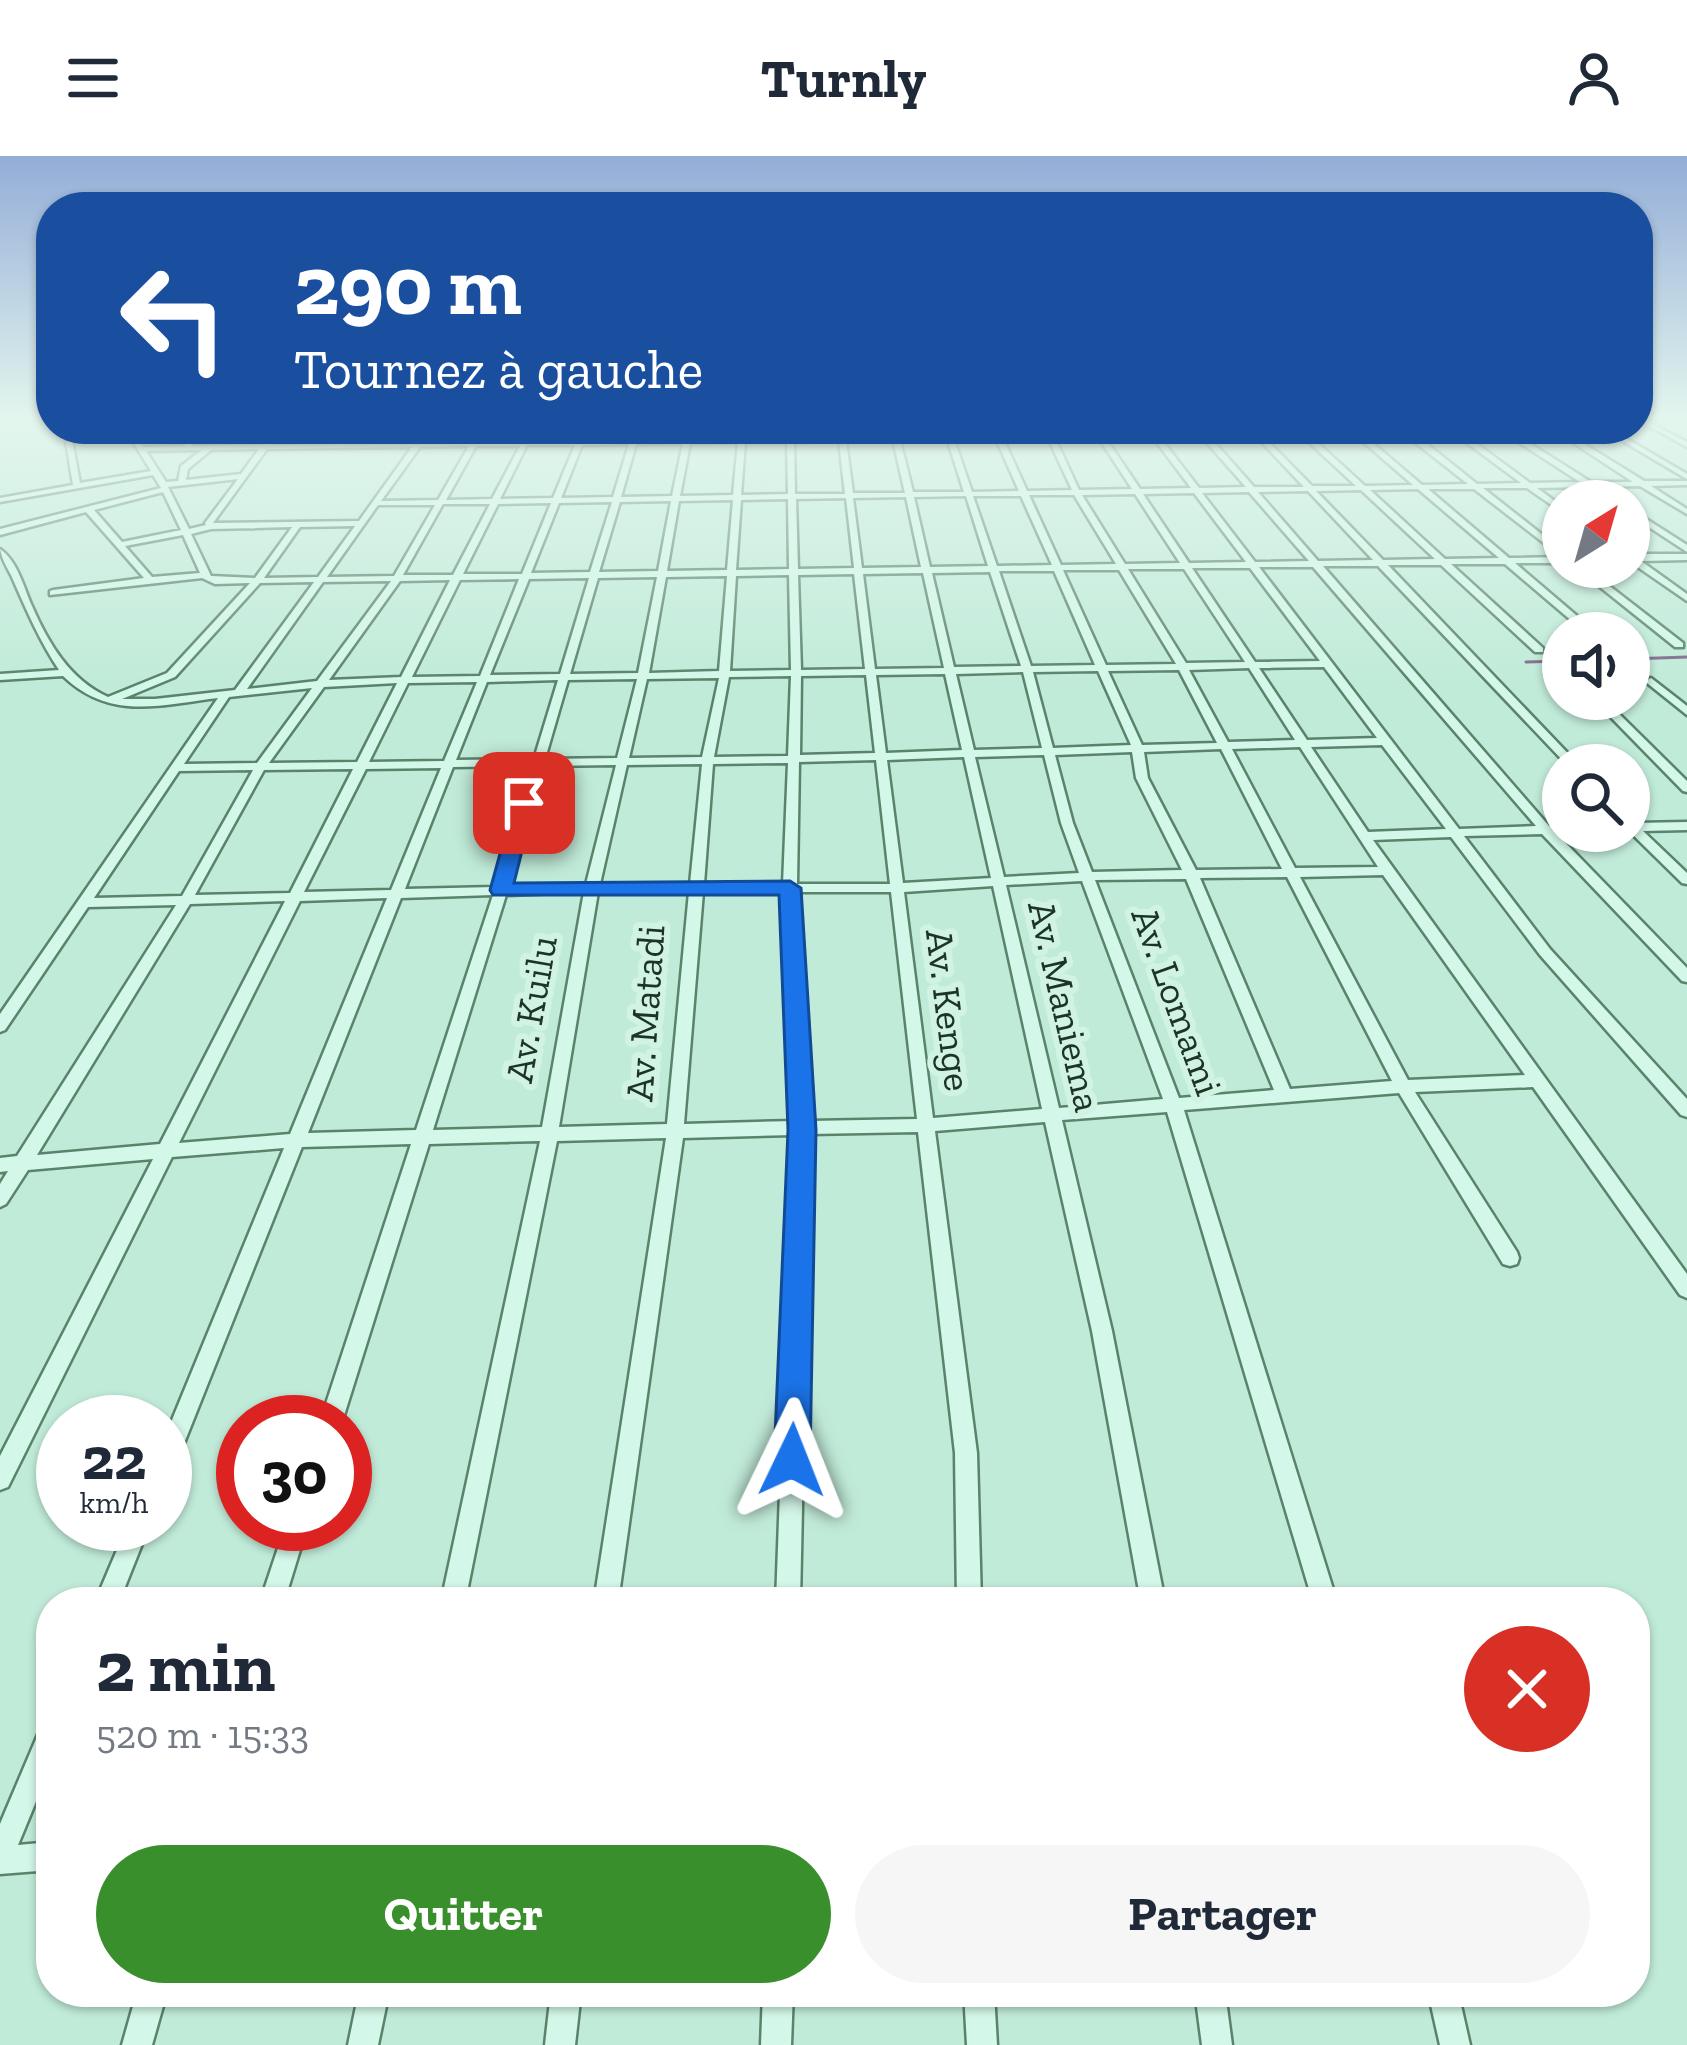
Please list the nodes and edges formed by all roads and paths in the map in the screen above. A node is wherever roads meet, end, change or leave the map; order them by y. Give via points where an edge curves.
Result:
1 (105, 505) edge
2 (173, 505) edge
3 (221, 505) edge
4 (376, 505) edge
5 (441, 505) edge
6 (496, 505) edge
7 (556, 505) edge
8 (613, 505) edge
9 (674, 505) edge
10 (736, 505) edge
11 (791, 505) edge
12 (849, 505) edge
13 (910, 505) edge
14 (970, 505) edge
15 (1027, 505) edge
16 (1084, 505) edge
17 (1143, 505) edge
18 (1204, 505) edge
19 (1265, 505) edge
20 (1327, 505) edge
21 (1380, 505) edge
22 (1439, 505) edge
23 (1498, 505) edge
24 (89, 510) junction
25 (299, 523) junction
26 (363, 523) junction
27 (1650, 526) edge
28 (211, 527) junction
29 (0, 532) edge
30 (187, 532) junction
31 (1542, 540) edge
32 (120, 545) junction
33 (0, 552) edge
34 (1687, 553) edge
35 (1650, 556) edge
36 (1542, 558) edge
37 (1505, 560) junction
38 (1443, 561) junction
39 (1311, 562) junction
40 (1382, 562) junction
41 (1248, 563) junction
42 (1183, 565) junction
43 (1119, 566) junction
44 (1054, 568) junction
45 (926, 569) junction
46 (990, 569) junction
47 (1650, 572) edge
48 (662, 573) junction
49 (795, 573) junction
50 (857, 573) junction
51 (591, 574) junction
52 (729, 574) junction
53 (206, 575) junction
54 (528, 575) junction
55 (459, 576) junction
56 (398, 578) junction
57 (150, 580) junction
58 (319, 580) junction
59 (256, 581) junction
60 (1606, 588) edge
61 (53, 593) dead end
62 (1687, 598) edge
63 (1567, 612) edge
64 (1679, 644) dead end
65 (1539, 650) dead end
66 (1330, 664) junction
67 (1183, 667) junction
68 (1257, 668) junction
69 (1027, 669) junction
70 (949, 670) junction
71 (1100, 670) junction
72 (61, 673) junction
73 (870, 674) junction
74 (796, 675) junction
75 (0, 677) edge
76 (562, 677) junction
77 (724, 678) junction
78 (485, 679) junction
79 (642, 680) junction
80 (404, 681) junction
81 (1651, 681) dead end
82 (325, 682) junction
83 (233, 693) junction
84 (108, 701) junction
85 (1687, 712) edge
86 (1619, 720) edge
87 (1388, 741) junction
88 (1304, 744) junction
89 (1554, 744) edge
90 (1137, 747) junction
91 (1221, 747) junction
92 (1050, 752) junction
93 (966, 753) junction
94 (880, 756) junction
95 (707, 758) junction
96 (536, 759) junction
97 (795, 759) junction
98 (621, 760) junction
99 (448, 762) junction
100 (262, 764) junction
101 (358, 764) junction
102 (176, 767) junction
103 (1687, 788) edge
104 (1542, 826) edge
105 (1650, 826) edge
106 (1687, 826) edge
107 (1542, 829) edge
108 (1457, 832) junction
109 (1364, 836) junction
110 (1650, 845) edge
111 (1567, 852) edge
112 (1388, 871) junction
113 (1287, 872) junction
114 (1090, 875) junction
115 (1192, 876) junction
116 (995, 880) junction
117 (1687, 880) edge
118 (592, 888) junction
119 (694, 888) junction
120 (790, 888) junction
121 (894, 888) junction
122 (501, 890) junction
123 (395, 892) junction
124 (292, 897) junction
125 (186, 900) junction
126 (83, 903) junction
127 (1687, 977) edge
128 (6, 1011) edge
129 (0, 1026) edge
130 (1538, 1081) junction
131 (1402, 1086) junction
132 (1285, 1097) junction
133 (1174, 1106) junction
134 (1687, 1110) edge
135 (1051, 1112) junction
136 (925, 1125) junction
137 (802, 1130) junction
138 (675, 1133) junction
139 (549, 1138) junction
140 (295, 1140) junction
141 (422, 1141) junction
142 (167, 1151) junction
143 (22, 1163) junction
144 (0, 1166) edge
145 (0, 1199) edge
146 (1510, 1258) dead end
147 (1687, 1289) edge
148 (340, 1395) edge
149 (192, 1396) edge
150 (0, 1479) edge
151 (128, 1551) edge
152 (288, 1551) edge
153 (112, 1587) edge
154 (277, 1587) edge
155 (456, 1587) edge
156 (608, 1587) edge
157 (788, 1587) edge
158 (969, 1587) edge
159 (1150, 1587) edge
160 (1320, 1587) edge
161 (36, 1770) edge
162 (36, 1857) edge
163 (0, 1858) edge
164 (148, 2007) edge
165 (371, 2007) edge
166 (564, 2007) edge
167 (777, 2007) edge
168 (980, 2007) edge
169 (1212, 2007) edge
170 (1447, 2007) edge
171 (137, 2045) edge
172 (364, 2045) edge
173 (560, 2045) edge
174 (776, 2045) edge
175 (982, 2045) edge
176 (1216, 2045) edge
177 (1456, 2045) edge

1 - 24 street
2 - 30 street
3 - 28 street
4 - 26 street
5 - 56 street
6 - 55 street
7 - 54 street
8 - 51 street
9 - 48 street, Av. Kuilu
10 - 52 street, Av. Matadi
11 - 49 street
12 - 50 street, Av. Kenge
13 - 45 street, Av. Maniema
14 - 46 street, Av. Lomami
15 - 44 street
16 - 43 street
17 - 42 street
18 - 41 street
19 - 39 street
20 - 40 street
21 - 38 street
22 - 37 street
23 - 31 street
24 - 29 street
24 - 32 street
25 - 26 street
25 - 28 street
25 - 59 street
26 - 58 street
27 - 34 street
28 - 30 street
30 - 32 street
30 - 53 street
32 - 57 street
33 - 72 street
34 - 35 street
36 - 37 street
37 - 38 street
37 - 63 street
38 - 40 street
38 - 65 street
39 - 40 street
39 - 41 street
39 - 104 street
40 - 89 street
41 - 42 street
41 - 66 street
42 - 43 street
42 - 68 street
43 - 44 street
43 - 67 street
44 - 46 street
44 - 71 street
45 - 46 street
45 - 50 street
45 - 70 street, Av. Maniema
46 - 69 street, Av. Lomami
47 - 62 street
48 - 51 street
48 - 52 street
48 - 79 street, Av. Kuilu
49 - 50 street
49 - 52 street
49 - 74 street
50 - 73 street, Av. Kenge
51 - 54 street
51 - 76 street
52 - 77 street, Av. Matadi
53 - 57 street
53 - 59 street
54 - 55 street
54 - 78 street
55 - 56 street
55 - 80 street
56 - 58 street
56 - 82 street
57 - 61 street
58 - 59 street
58 - 83 street
59 - 84 street via 171,675
60 - 64 street
66 - 68 street
66 - 87 street
67 - 68 street
67 - 71 street
67 - 91 street
68 - 88 street
69 - 70 street
69 - 71 street
69 - 92 street, Av. Lomami
70 - 73 street
70 - 93 street, Av. Maniema
71 - 90 street
72 - 75 street
72 - 84 street
73 - 74 street
73 - 94 street, Av. Kenge
74 - 77 street
74 - 97 street
76 - 78 street
76 - 79 street
76 - 96 street
77 - 79 street
77 - 95 street, Av. Matadi
78 - 80 street
78 - 99 street
79 - 98 street, Av. Kuilu
80 - 82 street
80 - 101 street
81 - 85 street
82 - 83 street
82 - 100 street
83 - 84 street via 140,706
83 - 102 street
86 - 103 street
87 - 88 street
87 - 108 street
88 - 91 street
88 - 109 street
90 - 91 street
90 - 92 street
90 - 115 street via 1142,778
91 - 113 street
92 - 93 street
92 - 114 street, Av. Lomami
93 - 94 street
93 - 116 street, Av. Maniema
94 - 97 street
94 - 121 street, Av. Kenge
95 - 97 street
95 - 98 street
95 - 119 street, Av. Matadi
96 - 98 street
96 - 99 street
96 - 122 street
97 - 120 street
98 - 118 street, Av. Kuilu
99 - 101 street
99 - 123 street
100 - 101 street
100 - 102 street
100 - 125 street
101 - 124 street
102 - 126 street
105 - 106 street
107 - 108 street
108 - 109 street
108 - 134 street via 1545,952
109 - 112 street
110 - 117 street
111 - 127 street
112 - 113 street
112 - 130 street
113 - 115 street
113 - 131 street
114 - 115 street
114 - 116 street
114 - 133 street, Av. Lomami
115 - 132 street
116 - 121 street
116 - 135 street, Av. Maniema
118 - 119 street
118 - 122 street
118 - 139 street, Av. Kuilu
119 - 120 street
119 - 138 street, Av. Matadi
120 - 121 street
120 - 137 street
121 - 136 street, Av. Kenge
122 - 123 street
122 - 141 street
123 - 124 street
123 - 140 street
124 - 125 street
124 - 142 street
125 - 126 street
125 - 143 street
126 - 128 street
128 - 129 street
130 - 131 street
130 - 147 street
131 - 132 street
131 - 146 street
132 - 133 street
133 - 135 street
133 - 160 street, Av. Lomami
135 - 136 street
135 - 159 street, Av. Maniema
136 - 137 street
136 - 158 street, Av. Kenge via 966,1453
137 - 138 street
137 - 157 street
138 - 139 street
138 - 156 street, Av. Matadi
139 - 141 street
139 - 155 street, Av. Kuilu
140 - 141 street
140 - 142 street
140 - 149 street
141 - 148 street
142 - 143 street
142 - 150 street
143 - 144 street
143 - 145 street
151 - 153 street
152 - 154 street
161 - 163 street
162 - 163 street
164 - 171 street
165 - 172 street
166 - 173 street
167 - 174 street
168 - 175 street
169 - 176 street
170 - 177 street

